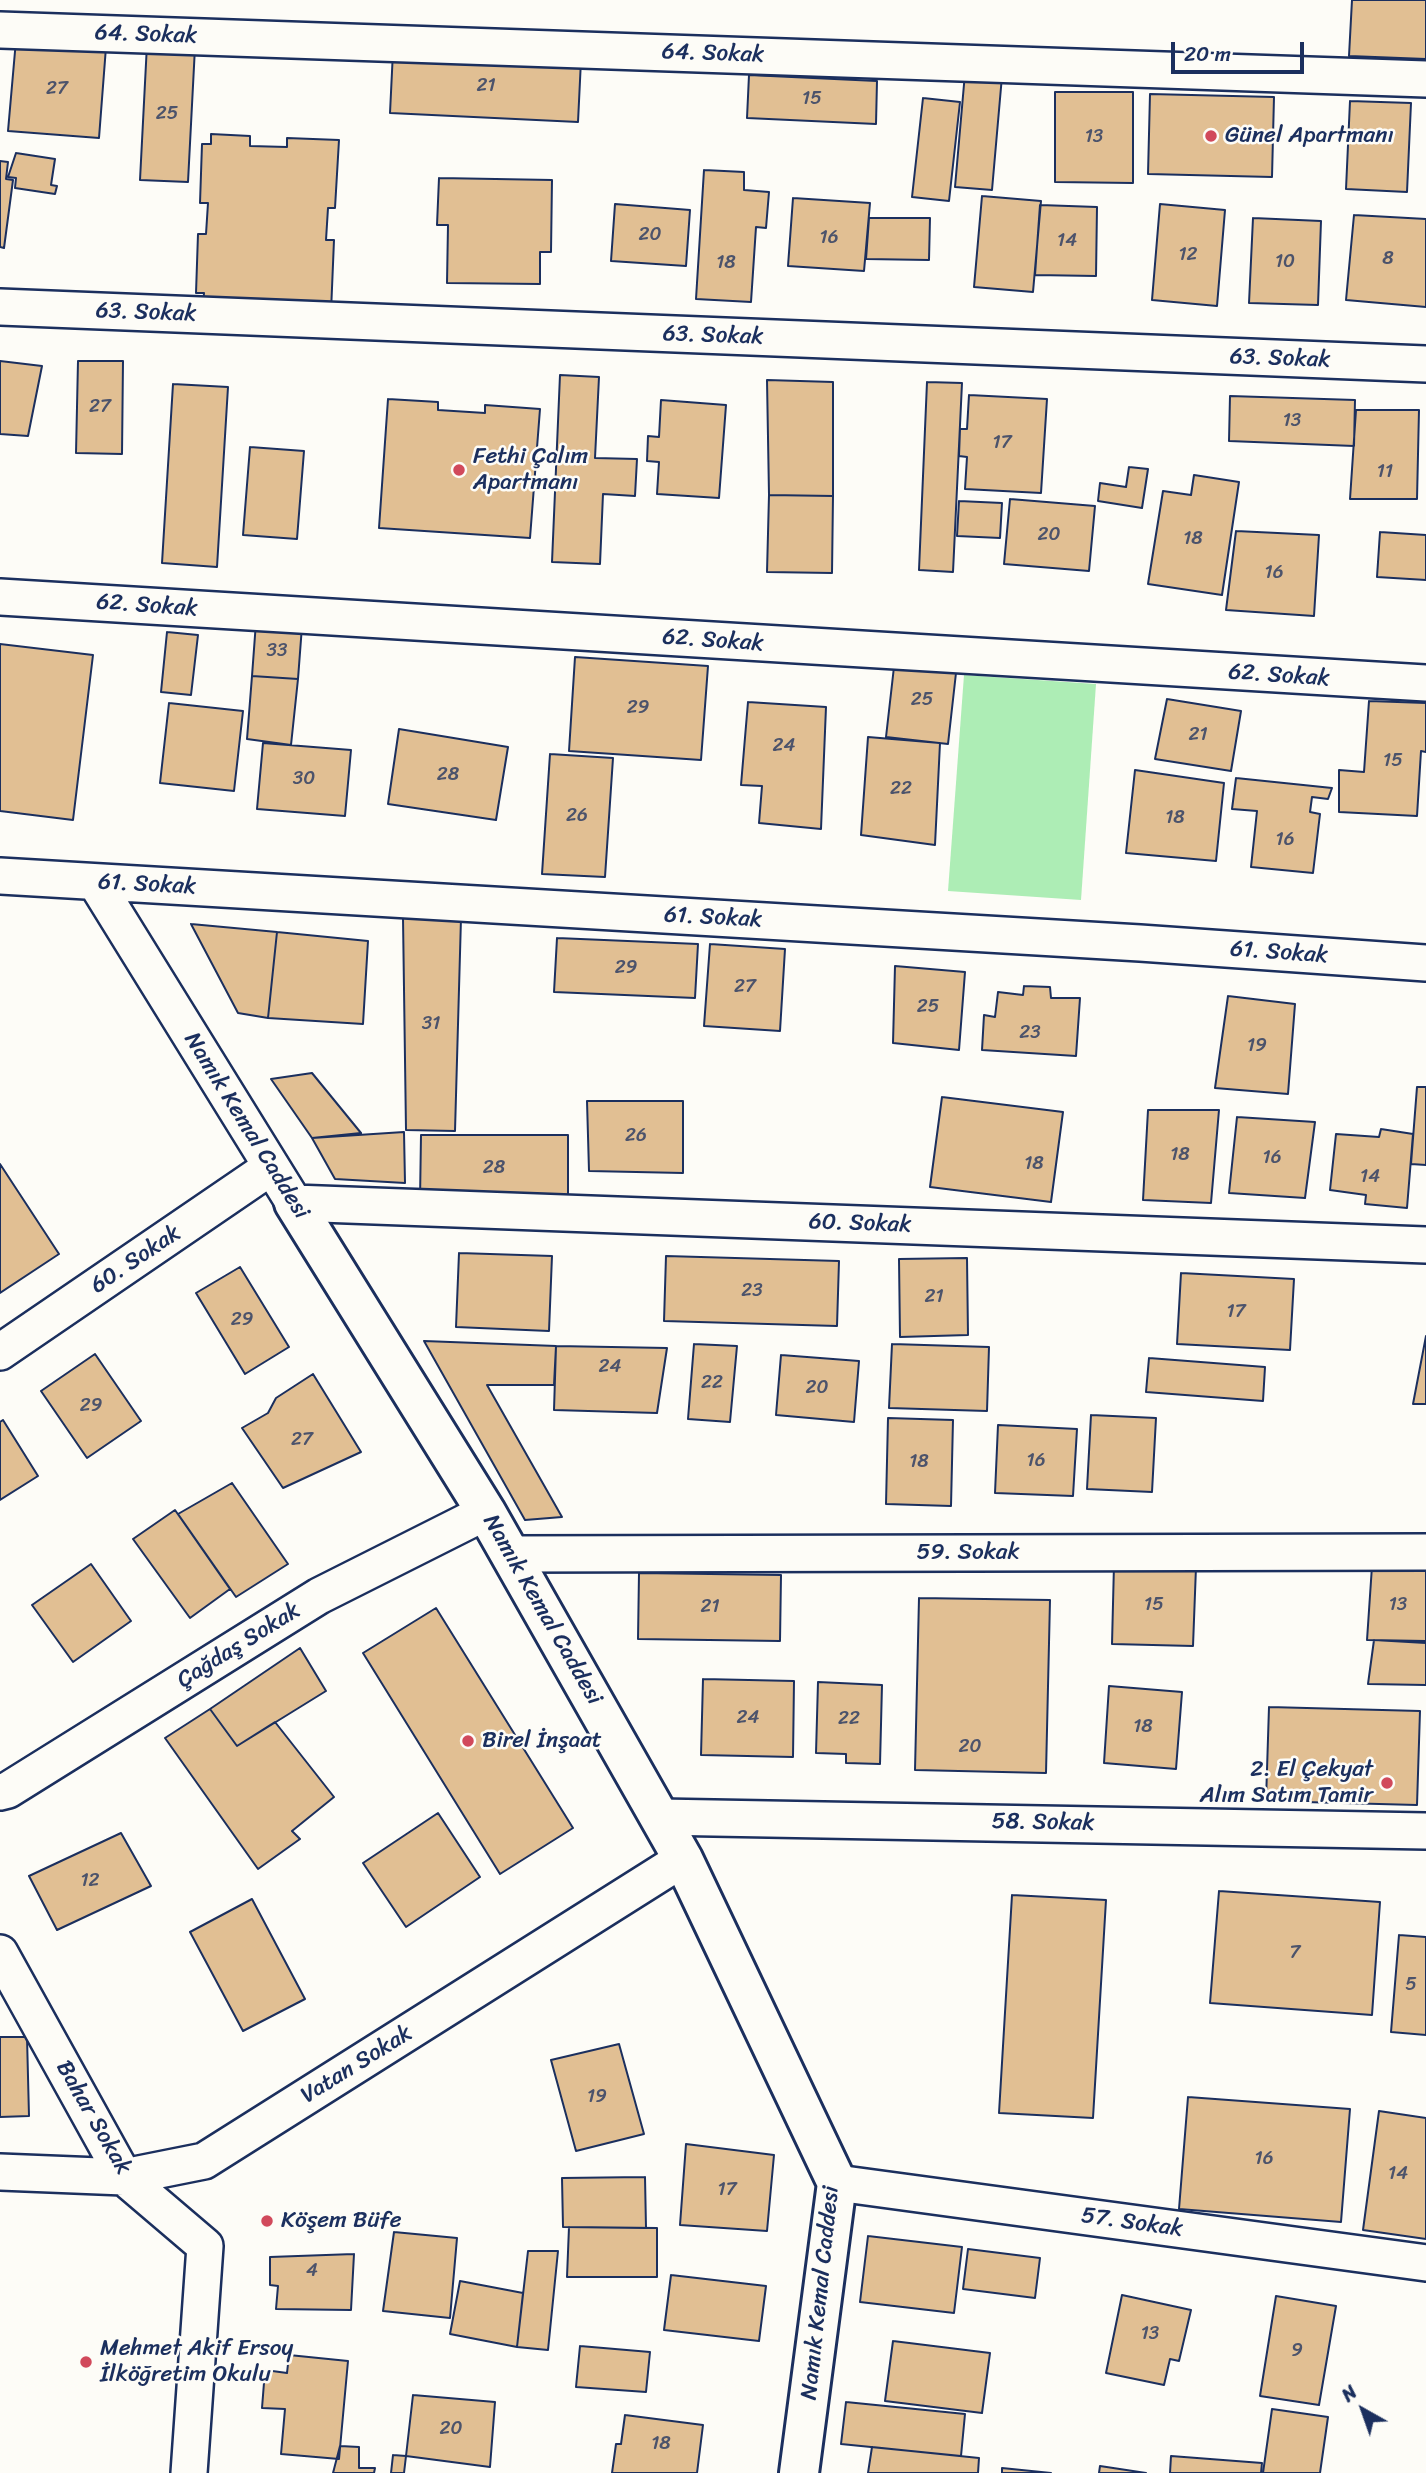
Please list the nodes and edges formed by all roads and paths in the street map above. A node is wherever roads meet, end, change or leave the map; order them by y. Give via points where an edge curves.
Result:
1 (0, 30) edge
2 (1426, 79) edge
3 (0, 307) edge
4 (1426, 364) edge
5 (0, 597) edge
6 (1426, 683) edge
7 (0, 876) edge
8 (96, 883) junction
9 (1426, 963) edge
10 (271, 1167) junction
11 (294, 1203) junction
12 (1426, 1245) edge
13 (0, 1352) edge
14 (486, 1512) junction
15 (1426, 1552) edge
16 (511, 1554) junction
17 (0, 1792) edge
18 (659, 1817) junction
19 (1426, 1831) edge
20 (683, 1859) junction
21 (0, 1953) edge
22 (0, 2172) edge
23 (124, 2177) junction
24 (838, 2183) junction
25 (1426, 2263) edge
26 (189, 2473) edge
27 (799, 2473) edge

1 - 2 street, 64. Sokak
3 - 4 street, 63. Sokak
5 - 6 street, 62. Sokak
7 - 8 street, 61. Sokak
8 - 9 street, 61. Sokak
8 - 10 street, Namık Kemal Caddesi
10 - 11 street, Namık Kemal Caddesi
10 - 13 street, 60. Sokak
11 - 12 street, 60. Sokak
11 - 14 street, Namık Kemal Caddesi
14 - 16 street, Namık Kemal Caddesi
14 - 17 street, Çağdaş Sokak via 319,1596
15 - 16 street, 59. Sokak
16 - 18 street, Namık Kemal Caddesi
18 - 19 street, 58. Sokak
18 - 20 street, Namık Kemal Caddesi
20 - 23 street, Vatan Sokak via 204,2161
20 - 24 street, Namık Kemal Caddesi
21 - 23 street, Bahar Sokak
22 - 23 street, Vatan Sokak
23 - 26 street, Bahar Sokak via 205,2246
24 - 25 street, 57. Sokak
24 - 27 street, Namık Kemal Caddesi

